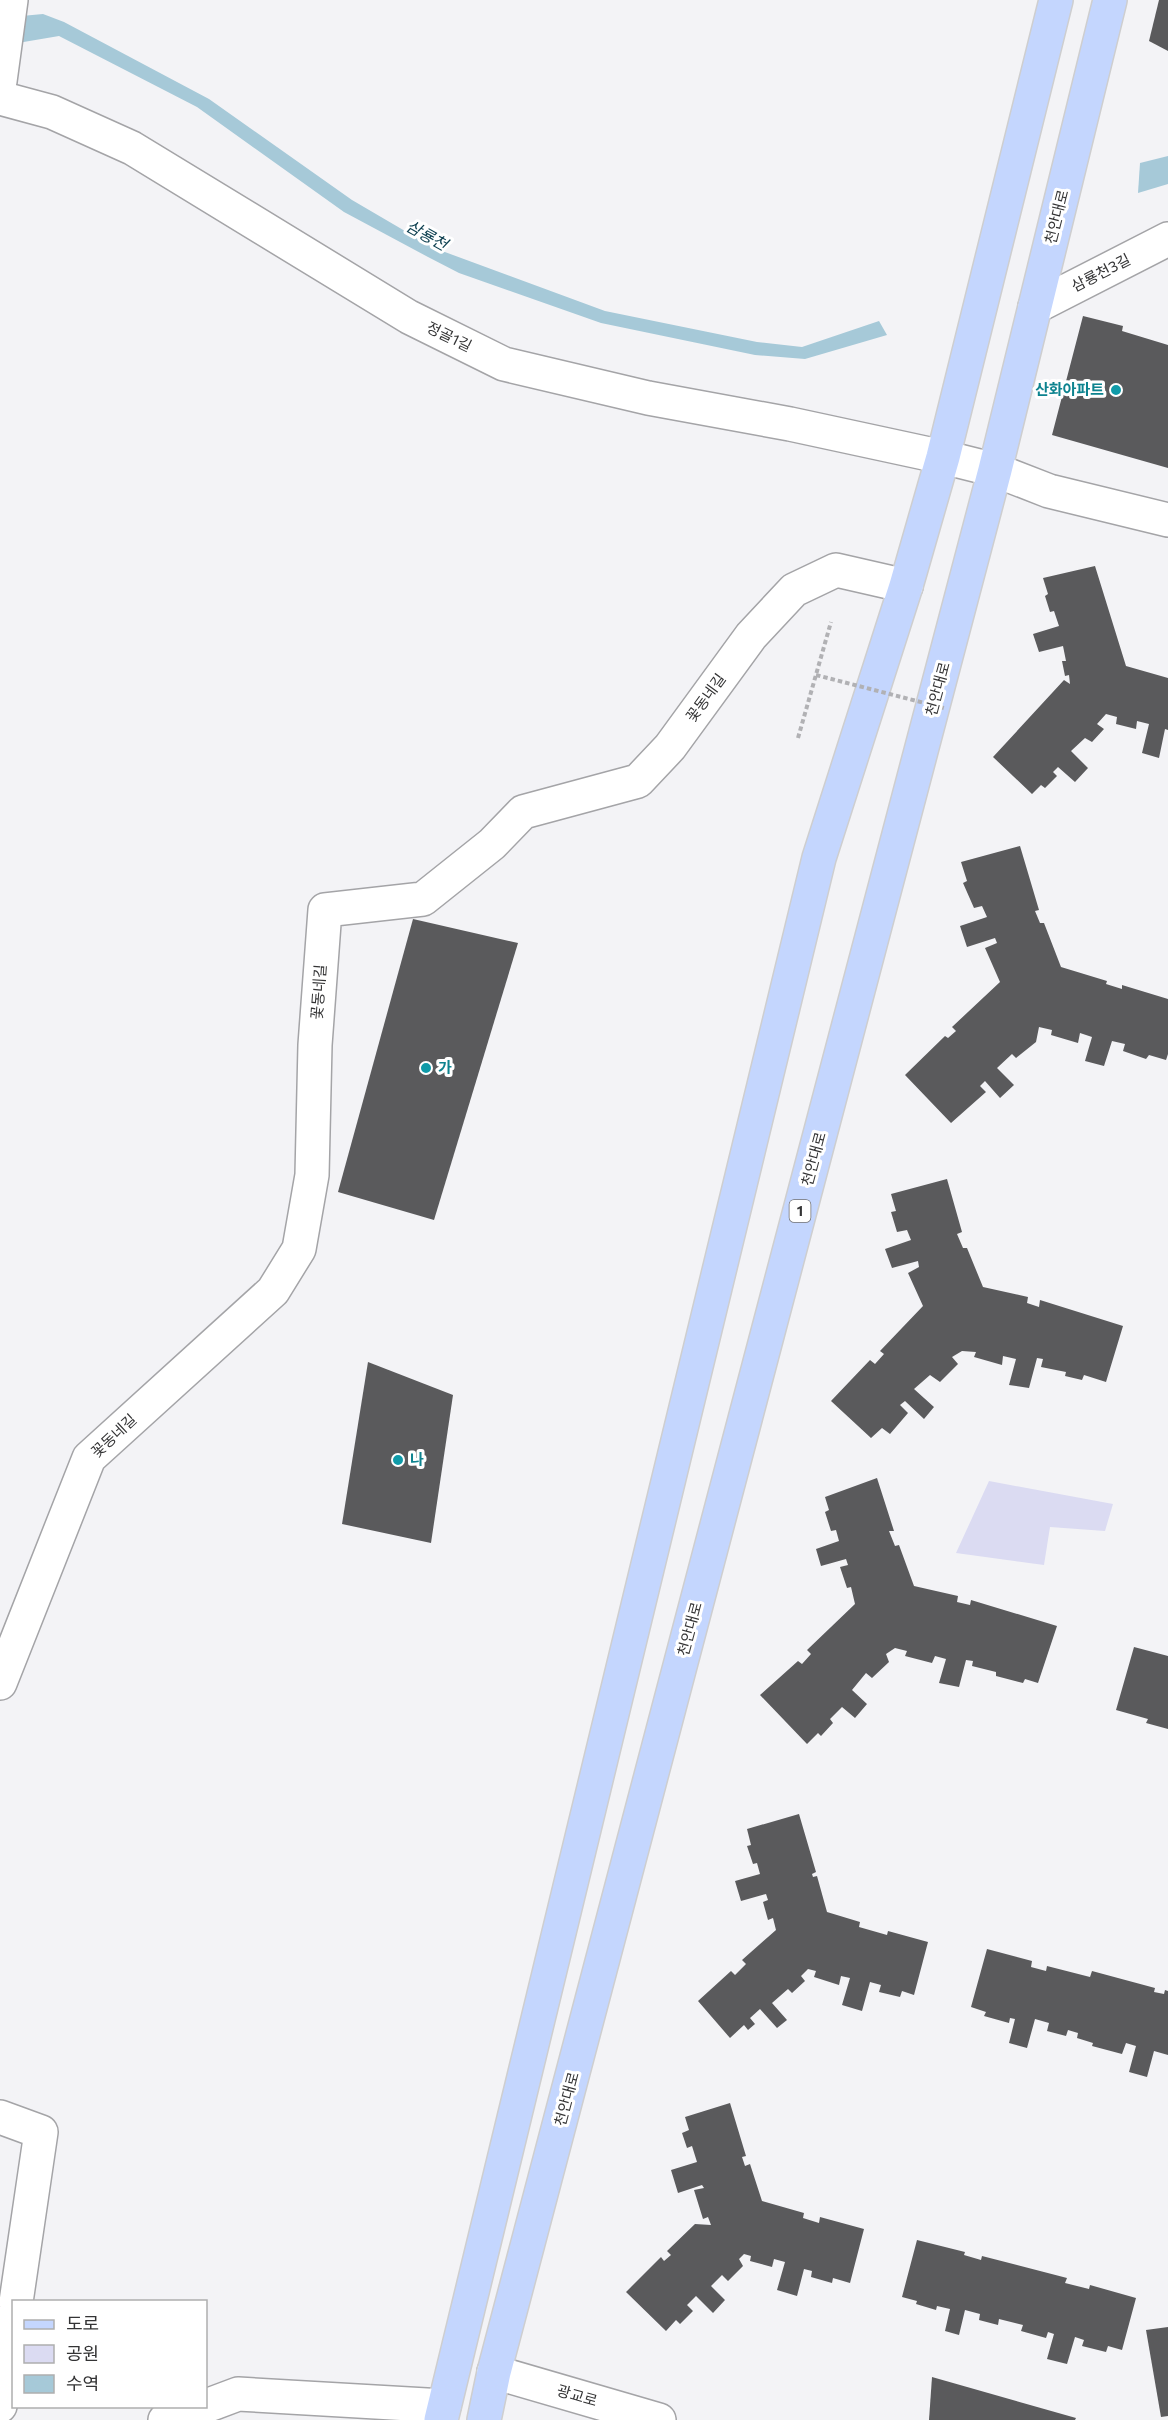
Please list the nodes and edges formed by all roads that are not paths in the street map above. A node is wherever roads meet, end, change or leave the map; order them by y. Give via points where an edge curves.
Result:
1 (10, 0) edge
2 (1056, 0) edge
3 (1110, 0) edge
4 (2, 71) edge
5 (0, 98) edge
6 (1168, 239) edge
7 (1035, 307) junction
8 (943, 457) junction
9 (995, 470) junction
10 (1168, 504) edge
11 (1168, 520) edge
12 (906, 586) junction
13 (0, 1683) edge
14 (0, 2117) edge
15 (16, 2300) edge
16 (12, 2329) edge
17 (494, 2373) junction
18 (207, 2405) edge
19 (0, 2406) edge
20 (198, 2408) edge
21 (442, 2413) edge
22 (165, 2420) edge
23 (484, 2420) edge
24 (660, 2420) edge

1 - 4 street
2 - 8 main road
3 - 7 main road, 천안대로 / 1
5 - 8 street, 정골1길 via 52,112 132,148 410,317 504,364 648,398
6 - 7 street, 삼룡천3길
7 - 9 main road, 천안대로 / 1
8 - 9 street, 정골1길
8 - 12 main road
9 - 10 street via 1048,475
9 - 11 street via 1049,491
9 - 17 main road, 천안대로 / 1
12 - 13 street, 꽃동네길 via 836,570 795,590 751,636 670,747 638,781 523,812 492,844 423,899 325,910 315,1045 312,1175 299,1249 273,1290 89,1458
12 - 21 main road via 819,858
14 - 15 street via 41,2132
16 - 19 street
17 - 23 main road, 천안대로 / 1
17 - 24 street, 광교로
18 - 21 street via 238,2394
20 - 22 street

